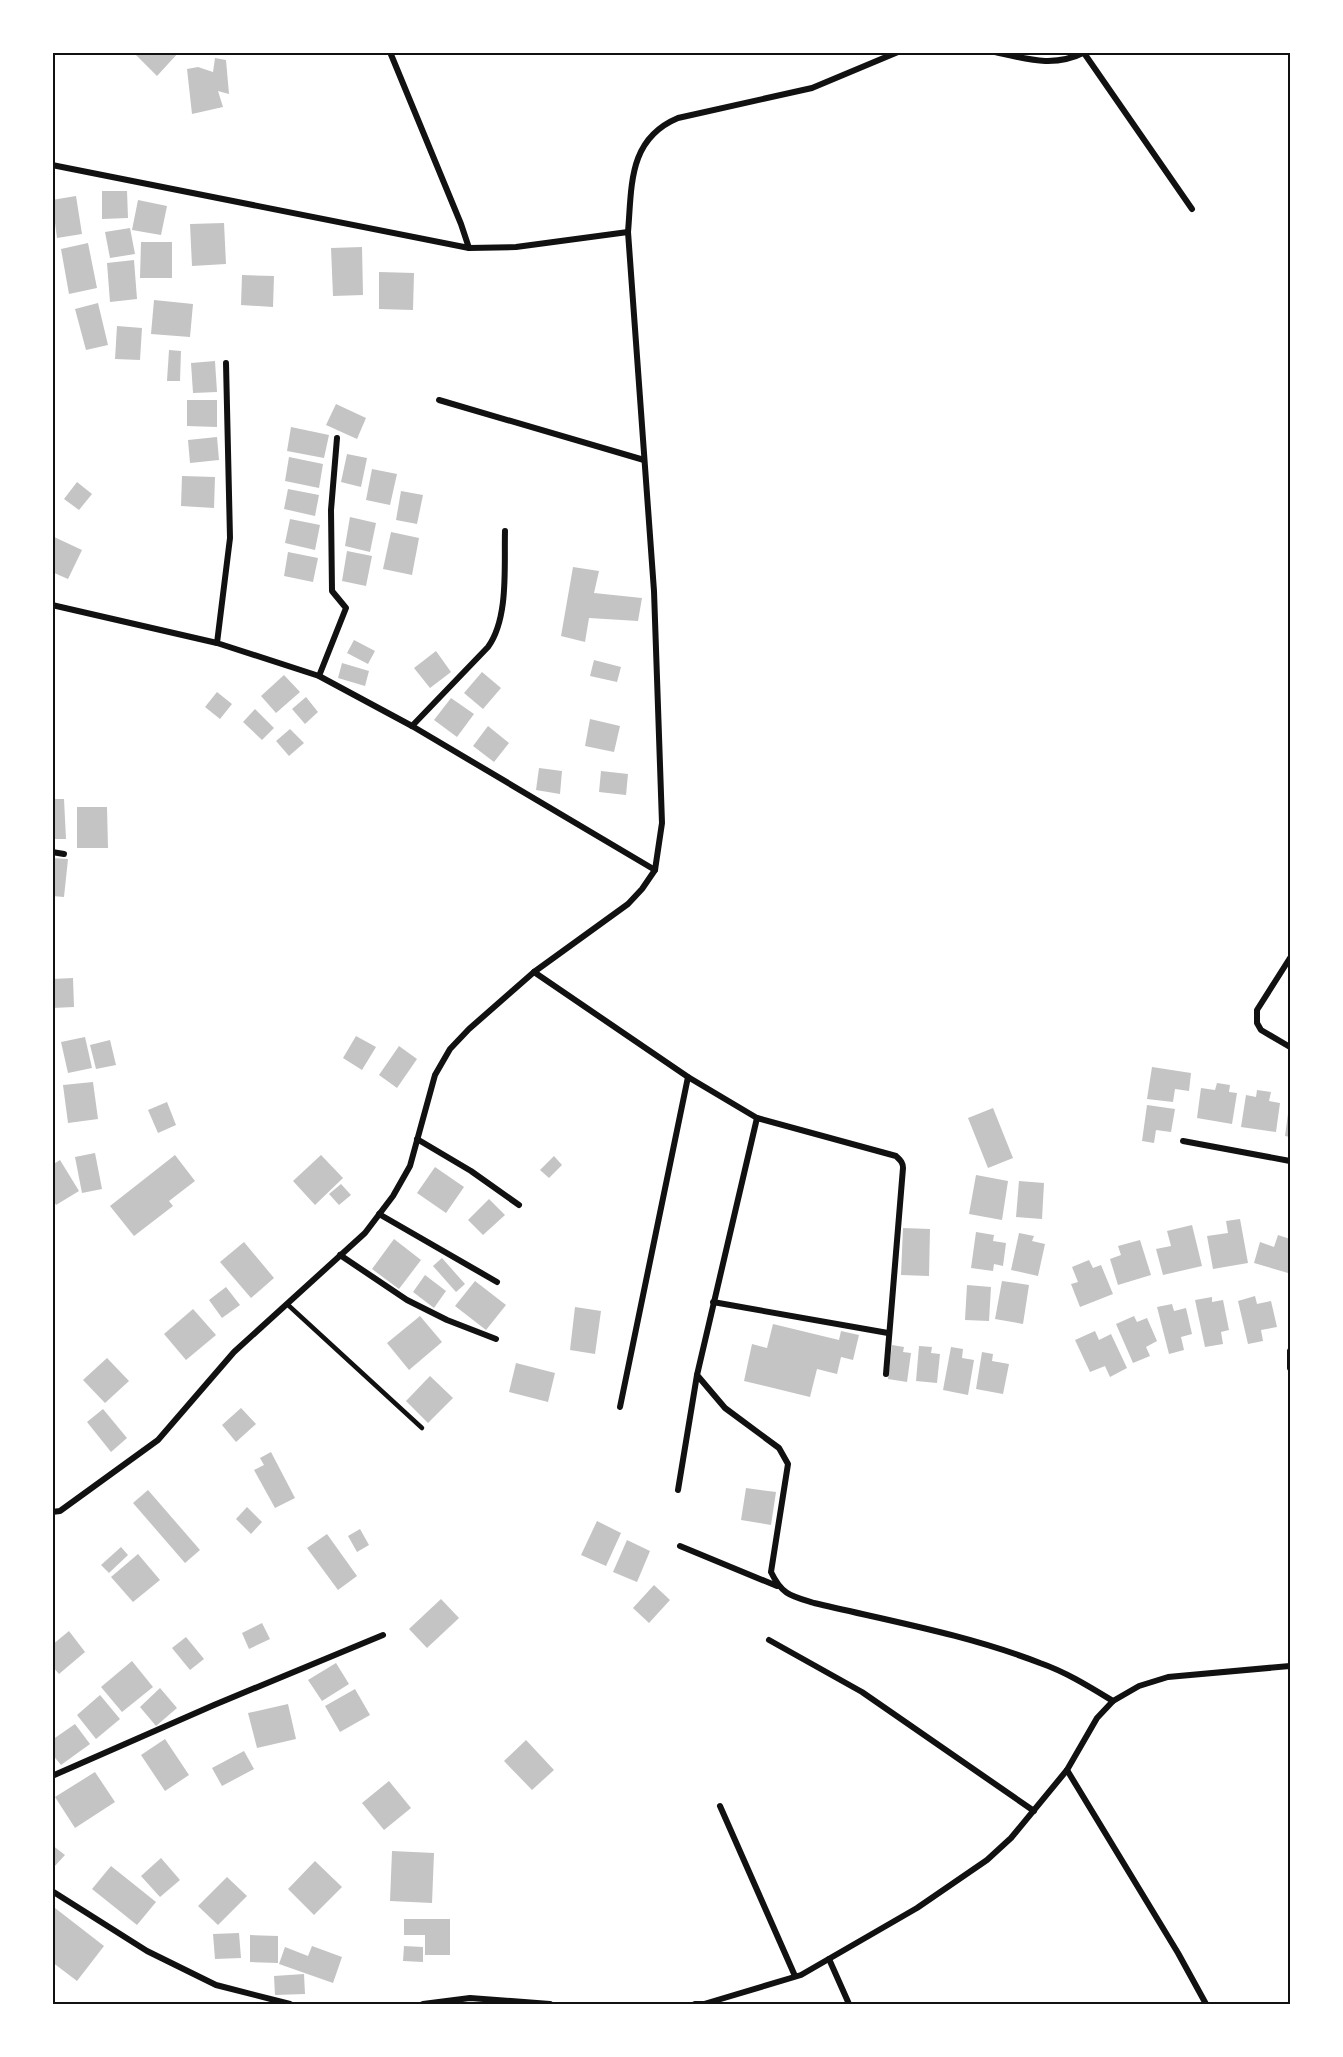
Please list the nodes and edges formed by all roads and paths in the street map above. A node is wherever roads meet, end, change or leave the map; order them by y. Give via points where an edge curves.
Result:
1 (390, 52) edge
2 (898, 52) edge
3 (995, 52) edge
4 (1084, 53) edge
5 (52, 165) edge
6 (1192, 209) dead end
7 (628, 232) junction
8 (469, 248) junction
9 (226, 363) dead end
10 (439, 400) dead end
11 (337, 438) dead end
12 (644, 460) junction
13 (506, 531) dead end
14 (52, 605) edge
15 (217, 643) junction
16 (319, 676) junction
17 (412, 726) junction
18 (52, 852) edge
19 (64, 854) dead end
20 (655, 870) junction
21 (1290, 958) edge
22 (534, 972) junction
23 (1290, 1047) edge
24 (688, 1077) junction
25 (757, 1118) junction
26 (417, 1138) junction
27 (1183, 1141) dead end
28 (1290, 1161) edge
29 (519, 1205) dead end
30 (379, 1214) junction
31 (340, 1255) junction
32 (497, 1282) dead end
33 (713, 1302) junction
34 (287, 1304) junction
35 (888, 1334) junction
36 (496, 1339) dead end
37 (1290, 1352) edge
38 (1290, 1368) edge
39 (886, 1374) dead end
40 (697, 1375) junction
41 (620, 1407) dead end
42 (422, 1428) dead end
43 (678, 1490) dead end
44 (52, 1512) edge
45 (681, 1546) dead end
46 (777, 1586) junction
47 (383, 1635) dead end
48 (769, 1640) dead end
49 (1290, 1666) edge
50 (1113, 1701) junction
51 (1067, 1770) junction
52 (52, 1776) edge
53 (720, 1806) dead end
54 (1034, 1811) junction
55 (52, 1891) edge
56 (829, 1959) junction
57 (795, 1976) junction
58 (290, 2004) edge
59 (423, 2004) edge
60 (550, 2004) edge
61 (695, 2004) edge
62 (849, 2004) edge
63 (1206, 2004) edge

1 - 8 street
2 - 7 street via 812,88 666,123 646,140 640,152
3 - 4 street via 1045,63
4 - 6 street
5 - 8 street
7 - 8 street via 516,247
7 - 12 street
9 - 15 street via 230,538
10 - 12 street
11 - 16 street via 331,510 332,591 346,608
12 - 20 street via 661,763 662,823
13 - 17 street via 502,611 496,637
14 - 15 street
15 - 16 street
16 - 17 street
17 - 20 street
18 - 19 street
20 - 22 street via 628,904
21 - 23 street via 1256,1016 1260,1030
22 - 24 street
22 - 26 street via 450,1049 435,1075
24 - 25 street
24 - 41 street
25 - 33 street
25 - 35 street via 896,1156 903,1163
26 - 29 street
26 - 30 street via 410,1166
27 - 28 street
30 - 31 street
30 - 32 street
31 - 34 street
31 - 36 street via 407,1300
33 - 35 street
33 - 40 street
34 - 42 lane
34 - 44 street via 234,1352 158,1440 60,1511
35 - 39 street
37 - 38 street
40 - 43 street
40 - 46 street via 725,1408 779,1448 788,1464 771,1572
45 - 46 street
46 - 50 street via 791,1596 814,1603 956,1637 1042,1663
47 - 52 street
48 - 54 street via 862,1692
49 - 50 street via 1168,1677 1139,1686
50 - 51 street via 1097,1718
51 - 54 street
51 - 63 street
53 - 57 street
54 - 56 street via 987,1860 917,1908
55 - 58 street via 147,1951 216,1985
56 - 57 street
56 - 62 street
57 - 61 street
59 - 60 street via 470,1998

